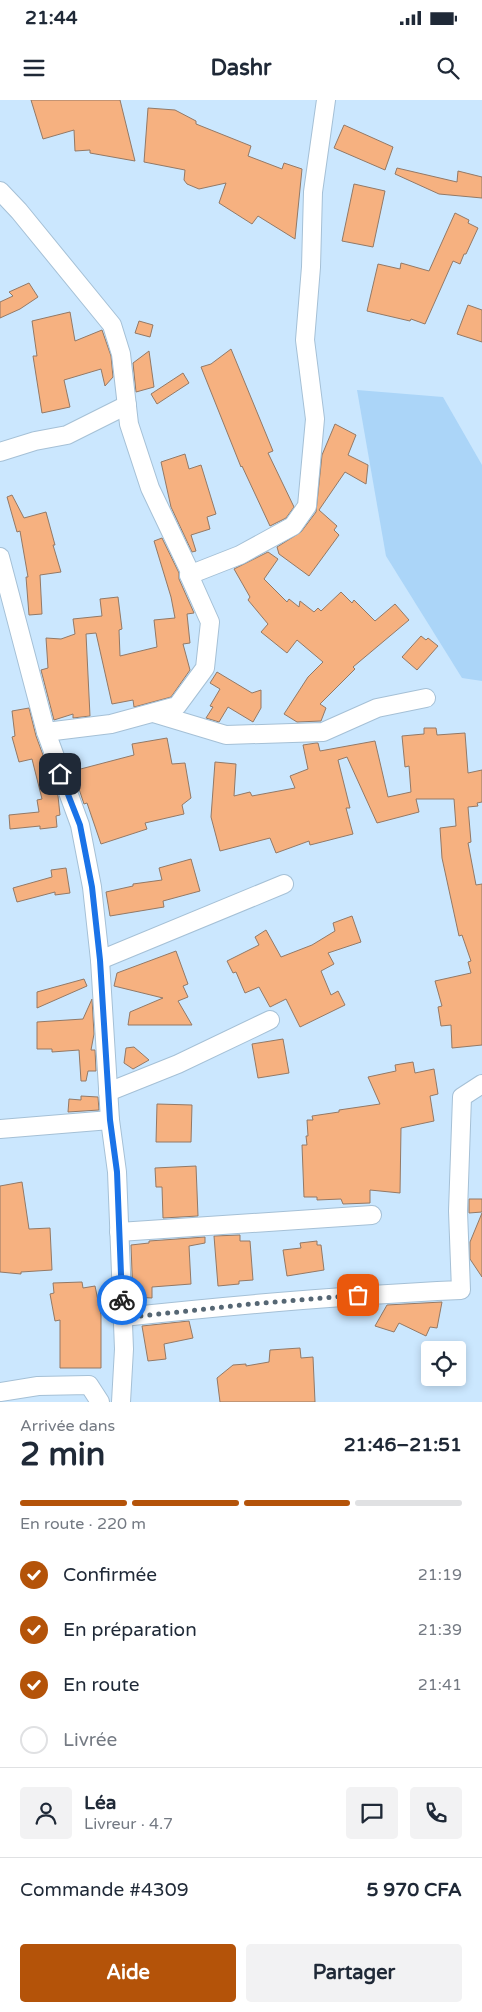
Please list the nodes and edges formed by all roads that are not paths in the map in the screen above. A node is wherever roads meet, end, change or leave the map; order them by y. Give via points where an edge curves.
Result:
1 (326, 100) edge
2 (0, 191) edge
3 (127, 405) junction
4 (0, 452) edge
5 (0, 557) edge
6 (189, 575) junction
7 (426, 698) dead end
8 (153, 713) junction
9 (46, 732) junction
10 (284, 884) dead end
11 (100, 960) junction
12 (270, 1020) dead end
13 (482, 1084) edge
14 (108, 1092) junction
15 (110, 1120) junction
16 (0, 1129) edge
17 (372, 1215) dead end
18 (119, 1232) junction
19 (123, 1318) junction
20 (0, 1392) edge
21 (100, 1402) edge
22 (121, 1402) edge

1 - 6 street via 313,192 305,340 315,419 307,506 293,526 240,555
2 - 3 street via 112,325 121,354
3 - 4 street via 67,435
3 - 6 street via 129,424 150,488
5 - 9 street
6 - 8 street via 210,622 205,668 177,706
7 - 8 street via 376,708 323,732 226,735
8 - 9 street via 111,724
9 - 11 street via 80,825 92,887
10 - 11 street
11 - 14 street
12 - 14 street via 178,1064
13 - 19 street via 462,1097 458,1211 461,1290 260,1303
14 - 15 street
15 - 16 street
15 - 18 street via 117,1172
17 - 18 street
18 - 19 street
19 - 22 street
20 - 21 street via 38,1386 89,1385

